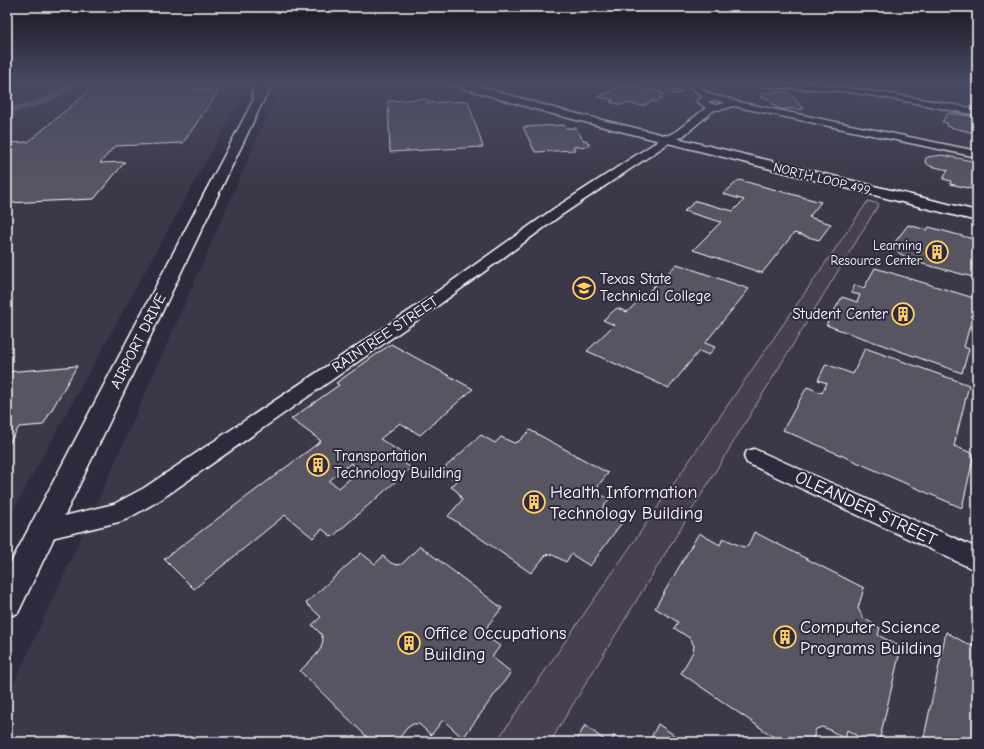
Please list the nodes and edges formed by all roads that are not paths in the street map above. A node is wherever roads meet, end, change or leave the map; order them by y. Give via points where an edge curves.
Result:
1 (246, 117) edge
2 (580, 117) edge
3 (601, 117) edge
4 (695, 117) edge
5 (798, 117) edge
6 (673, 137) junction
7 (977, 154) edge
8 (977, 206) edge
9 (977, 216) edge
10 (754, 457) dead end
11 (43, 530) junction
12 (977, 560) edge
13 (7, 602) edge

1 - 11 main road, AIRPORT DRIVE
2 - 6 main road
3 - 6 main road
4 - 6 street, RAINTREE STREET
5 - 7 street
6 - 8 main road, NORTH LOOP 499
6 - 9 main road, NORTH LOOP 499
6 - 11 street, RAINTREE STREET via 556,213 430,304 152,494 119,512
10 - 12 street, OLEANDER STREET
11 - 13 main road, AIRPORT DRIVE

